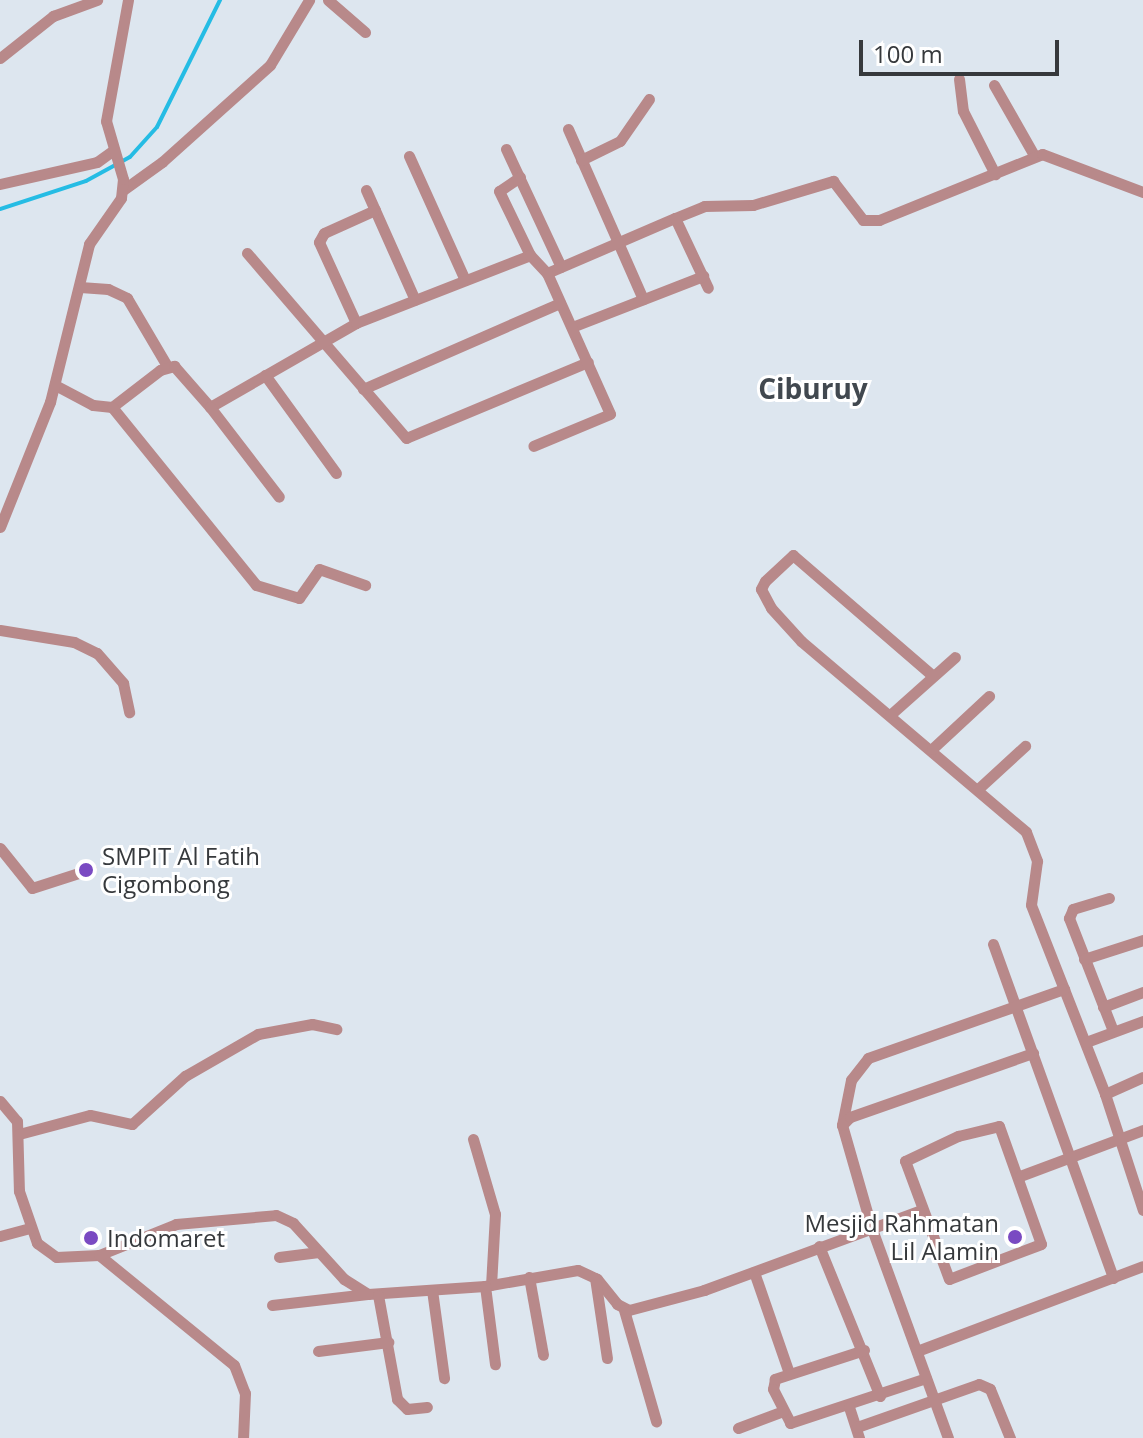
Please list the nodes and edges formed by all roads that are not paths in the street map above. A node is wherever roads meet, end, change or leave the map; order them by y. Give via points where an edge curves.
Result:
1 (97, 0) edge
2 (128, 0) edge
3 (309, 0) edge
4 (328, 0) edge
5 (365, 32) dead end
6 (0, 58) edge
7 (959, 79) dead end
8 (994, 85) dead end
9 (649, 99) dead end
10 (568, 129) dead end
11 (506, 149) dead end
12 (112, 152) junction
13 (1034, 155) junction
14 (409, 156) dead end
15 (581, 160) junction
16 (995, 174) junction
17 (520, 177) junction
18 (0, 184) edge
19 (123, 184) junction
20 (366, 190) dead end
21 (1143, 192) edge
22 (375, 210) junction
23 (675, 218) junction
24 (618, 243) junction
25 (247, 253) dead end
26 (530, 255) junction
27 (561, 267) junction
28 (547, 273) junction
29 (703, 276) junction
30 (465, 280) junction
31 (80, 287) junction
32 (708, 288) dead end
33 (643, 299) junction
34 (415, 300) junction
35 (560, 303) junction
36 (356, 323) junction
37 (572, 327) junction
38 (322, 340) junction
39 (588, 362) junction
40 (167, 366) junction
41 (265, 375) junction
42 (55, 385) junction
43 (363, 389) junction
44 (112, 407) junction
45 (210, 407) junction
46 (533, 446) dead end
47 (336, 473) dead end
48 (279, 497) dead end
49 (0, 527) edge
50 (365, 585) dead end
51 (0, 630) edge
52 (955, 657) dead end
53 (933, 676) junction
54 (989, 696) dead end
55 (129, 712) dead end
56 (890, 715) junction
57 (1025, 746) dead end
58 (932, 749) junction
59 (978, 789) junction
60 (0, 848) edge
61 (91, 869) dead end
62 (1109, 898) dead end
63 (1143, 940) edge
64 (993, 944) dead end
65 (1084, 959) junction
66 (1064, 989) junction
67 (1143, 992) edge
68 (1015, 1005) junction
69 (1103, 1007) junction
70 (1143, 1021) edge
71 (336, 1029) dead end
72 (1113, 1031) junction
73 (1086, 1042) junction
74 (1033, 1053) junction
75 (1143, 1077) edge
76 (1105, 1094) junction
77 (0, 1101) edge
78 (842, 1125) junction
79 (1143, 1130) edge
80 (19, 1134) junction
81 (473, 1139) dead end
82 (1120, 1139) junction
83 (1069, 1160) junction
84 (1020, 1176) junction
85 (1139, 1188) edge
86 (921, 1210) junction
87 (1143, 1210) edge
88 (871, 1226) junction
89 (30, 1228) junction
90 (0, 1236) edge
91 (819, 1246) junction
92 (319, 1252) junction
93 (99, 1255) junction
94 (279, 1257) dead end
95 (1143, 1266) edge
96 (754, 1272) junction
97 (529, 1277) junction
98 (595, 1278) junction
99 (1113, 1278) junction
100 (488, 1285) junction
101 (432, 1290) junction
102 (373, 1294) junction
103 (272, 1305) dead end
104 (624, 1310) junction
105 (388, 1342) junction
106 (864, 1350) junction
107 (318, 1351) dead end
108 (917, 1351) junction
109 (543, 1355) dead end
110 (607, 1358) dead end
111 (495, 1364) dead end
112 (789, 1373) junction
113 (444, 1378) dead end
114 (926, 1378) junction
115 (880, 1396) junction
116 (933, 1400) junction
117 (427, 1407) dead end
118 (849, 1407) junction
119 (783, 1411) junction
120 (656, 1421) dead end
121 (738, 1428) dead end
122 (858, 1433) edge
123 (243, 1438) edge
124 (948, 1438) edge
125 (1010, 1438) edge

1 - 6 street via 53,16
2 - 12 street via 106,121
3 - 19 street via 270,65 162,162
4 - 5 street
7 - 16 street via 963,111
8 - 13 street
9 - 15 street via 620,141
10 - 15 street
11 - 17 street
12 - 18 street via 97,162
12 - 19 street
13 - 16 street
13 - 21 street via 1052,155
14 - 30 street
15 - 24 street
16 - 23 street via 937,201 869,222 857,215 833,181 753,205 704,206
17 - 26 street via 499,191
17 - 27 street
19 - 31 street via 89,244
20 - 22 street
22 - 34 street
22 - 36 street via 324,233 319,242
23 - 24 street
23 - 29 street
24 - 27 street
24 - 33 street
25 - 38 street
26 - 28 street
26 - 30 street
27 - 28 street
28 - 35 street
29 - 32 street
29 - 33 street
30 - 34 street
31 - 40 street via 108,289 127,298
31 - 42 street
33 - 37 street
34 - 36 street
35 - 37 street
35 - 43 street
36 - 38 street
37 - 39 street
38 - 41 street
38 - 43 street
39 - 43 street via 413,438 400,434
39 - 46 street via 609,416
40 - 44 street
40 - 45 street via 180,370
41 - 45 street
41 - 47 street
42 - 44 street via 93,405
42 - 49 street
44 - 50 street via 256,585 299,598 319,569
45 - 48 street
51 - 55 street via 74,642 97,653 123,683
52 - 53 street
53 - 56 street
53 - 56 street via 801,559 785,557 761,589 771,608
54 - 58 street
56 - 58 street
57 - 59 street
58 - 59 street
59 - 66 street via 1018,823 1031,843 1037,861 1031,905
60 - 61 street via 32,888
62 - 65 street via 1070,911
63 - 65 street
64 - 68 street
65 - 69 street
66 - 68 street
66 - 73 street
67 - 69 street
68 - 74 street
68 - 78 street via 868,1058 851,1080
69 - 72 street
70 - 72 street
71 - 80 street via 312,1024 258,1034 185,1076 132,1124 90,1115
72 - 73 street
73 - 76 street
74 - 78 street via 850,1117
74 - 83 street
75 - 76 street
76 - 82 street
77 - 80 street via 16,1116
78 - 88 street
79 - 82 street
80 - 89 street via 17,1176
81 - 100 street via 492,1191
82 - 83 street
82 - 85 street
83 - 84 street
83 - 99 street
84 - 86 street via 999,1126 958,1136 906,1158
84 - 86 street via 1041,1246 957,1279 944,1274
85 - 87 street
86 - 88 street
88 - 91 street
88 - 108 street
89 - 90 street
89 - 93 street via 37,1243 56,1257
91 - 96 street
91 - 106 street
92 - 93 street via 287,1218 266,1214 163,1226
92 - 94 street
92 - 102 street via 351,1285
93 - 123 street via 239,1371 245,1393
95 - 99 street
96 - 104 street
96 - 112 street
97 - 98 street via 569,1269
97 - 100 street
97 - 109 street
98 - 104 street
98 - 110 street
99 - 108 street
100 - 101 street
100 - 111 street
101 - 102 street
101 - 113 street
102 - 103 street
102 - 105 street
104 - 120 street
105 - 107 street
105 - 117 street via 399,1403 407,1409
106 - 112 street
106 - 115 street
108 - 114 street
112 - 119 street via 773,1381
114 - 115 street
114 - 116 street
115 - 118 street
116 - 122 street
116 - 124 street
116 - 125 street via 971,1384 985,1385
118 - 119 street via 798,1424 790,1423
118 - 122 street
119 - 121 street

